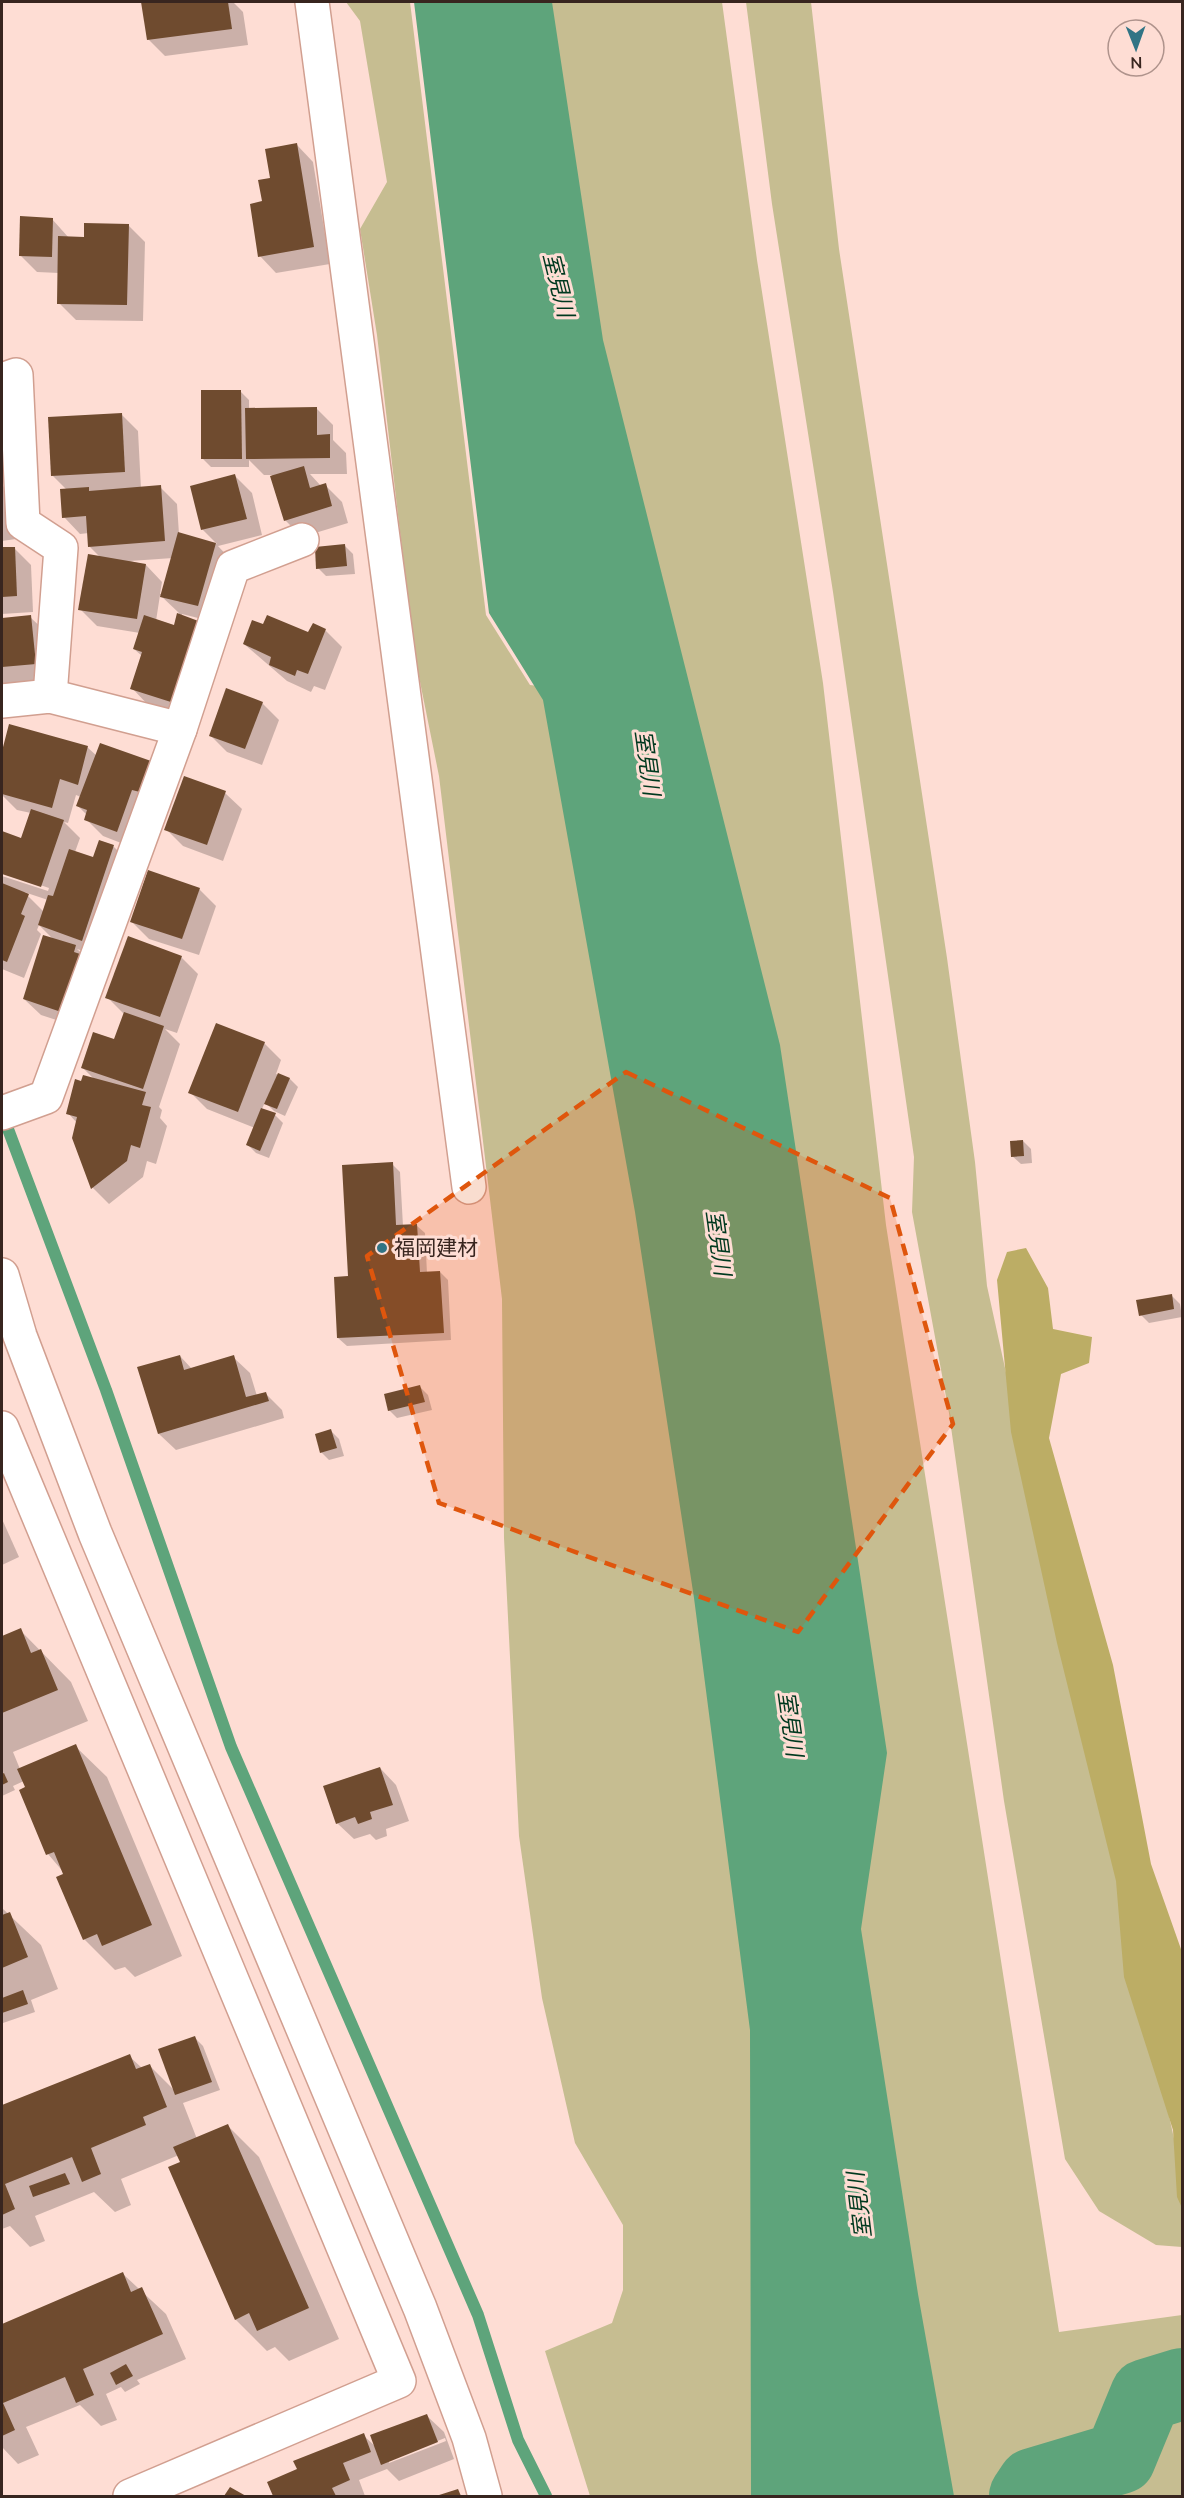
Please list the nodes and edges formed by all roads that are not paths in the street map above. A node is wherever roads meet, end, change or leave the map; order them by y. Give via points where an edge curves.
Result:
1 (312, 2) edge
2 (2, 380) edge
3 (302, 540) dead end
4 (50, 696) junction
5 (2, 701) edge
6 (180, 729) junction
7 (2, 1113) edge
8 (470, 1187) dead end
9 (2, 1275) edge
10 (2, 1428) edge
11 (130, 2496) edge
12 (485, 2496) edge

1 - 8 street
2 - 4 street via 16,375 23,523 61,548
3 - 6 street via 233,567
4 - 5 street
4 - 6 street
6 - 7 street via 45,1097
9 - 12 street via 20,1336 95,1533 420,2308 469,2438
10 - 11 street via 399,2381

